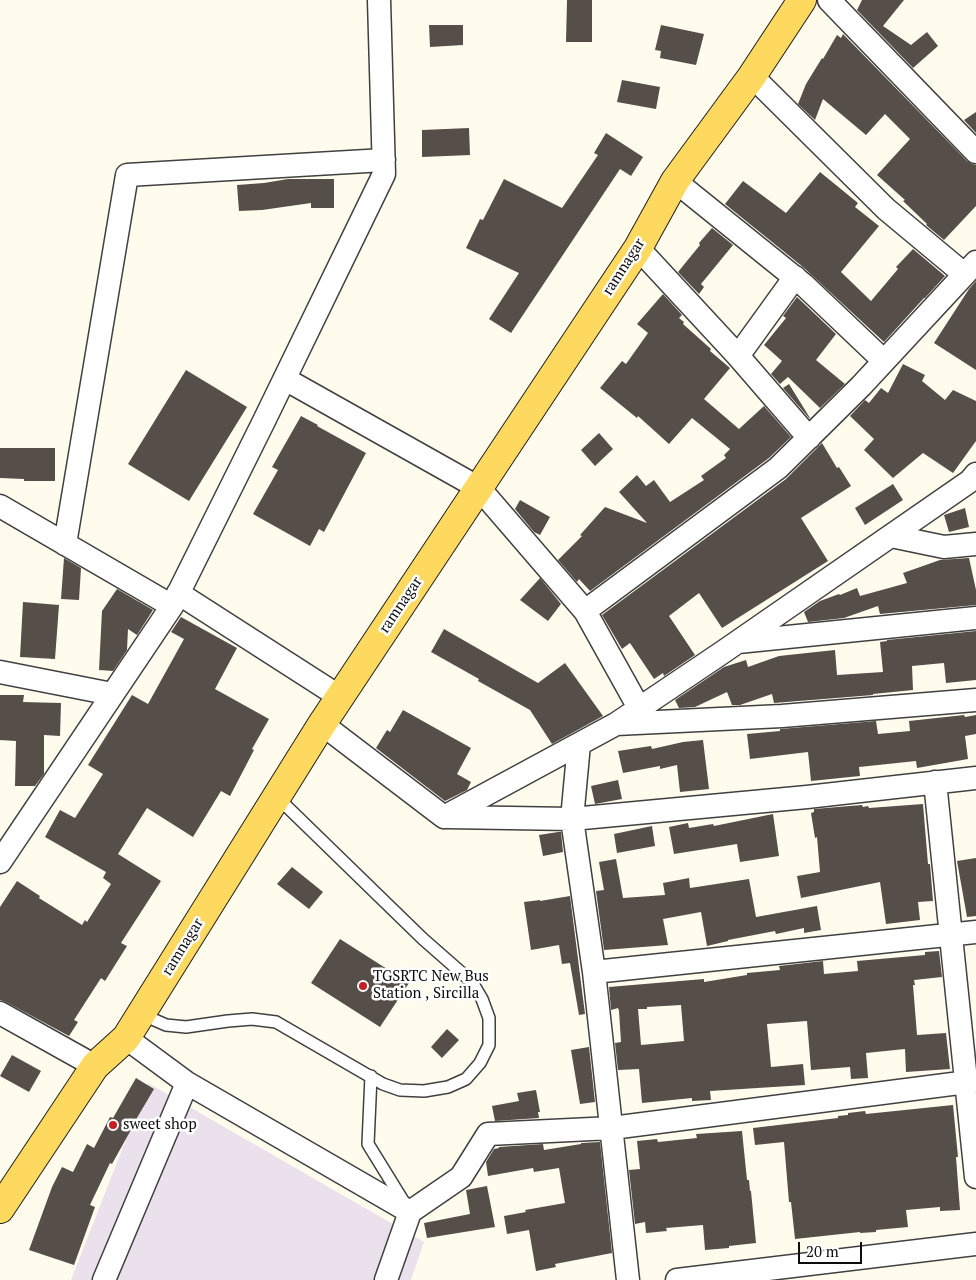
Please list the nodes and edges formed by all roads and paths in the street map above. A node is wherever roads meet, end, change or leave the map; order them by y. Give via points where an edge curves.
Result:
1 (379, 0) edge
2 (802, 0) edge
3 (829, 0) edge
4 (752, 76) junction
5 (976, 152) edge
6 (384, 160) junction
7 (675, 181) junction
8 (638, 248) junction
9 (970, 268) edge
10 (795, 277) junction
11 (738, 356) junction
12 (884, 361) junction
13 (284, 379) junction
14 (809, 438) junction
15 (976, 474) edge
16 (479, 488) junction
17 (0, 506) edge
18 (891, 536) junction
19 (65, 544) junction
20 (976, 544) edge
21 (175, 599) junction
22 (585, 611) junction
23 (976, 618) edge
24 (737, 642) junction
25 (0, 672) edge
26 (112, 694) junction
27 (340, 697) junction
28 (976, 700) edge
29 (639, 708) junction
30 (322, 724) junction
31 (616, 724) junction
32 (579, 744) junction
33 (976, 778) edge
34 (935, 782) junction
35 (277, 797) junction
36 (444, 817) junction
37 (572, 819) junction
38 (8, 836) edge
39 (0, 862) edge
40 (976, 932) edge
41 (951, 934) junction
42 (594, 972) junction
43 (0, 1013) edge
44 (141, 1014) junction
45 (126, 1038) junction
46 (96, 1066) junction
47 (371, 1076) junction
48 (971, 1082) edge
49 (187, 1083) junction
50 (612, 1128) junction
51 (976, 1177) edge
52 (0, 1210) edge
53 (410, 1212) junction
54 (976, 1244) edge
55 (104, 1280) edge
56 (386, 1280) edge
57 (628, 1280) edge
58 (677, 1280) edge

1 - 6 street
2 - 4 main road, ramnagar
3 - 5 street
4 - 7 main road, ramnagar
4 - 9 street via 886,208
6 - 13 street via 384,174
6 - 19 street via 127,175
7 - 8 main road, ramnagar
7 - 10 street
8 - 11 street
8 - 16 main road, ramnagar
9 - 12 street
10 - 11 street
10 - 12 street
11 - 14 street
12 - 14 street
13 - 16 street
13 - 21 street
14 - 22 street via 778,468
15 - 18 street
16 - 22 street
16 - 27 main road, ramnagar
17 - 19 street
18 - 20 street via 944,547
18 - 24 street
19 - 21 street
21 - 26 street
21 - 27 street
22 - 29 street
23 - 24 street
24 - 29 street
25 - 26 street
26 - 38 street
27 - 30 main road, ramnagar
28 - 31 street via 782,716
29 - 31 street
30 - 35 main road, ramnagar
30 - 36 street
31 - 32 street
32 - 36 street
32 - 37 street
33 - 34 street
34 - 37 street
34 - 41 street
35 - 44 main road, ramnagar
35 - 47 lane via 423,939 472,982 489,1018 489,1045 480,1064 466,1079 448,1087 416,1091 400,1090
36 - 37 street
37 - 42 street
38 - 39 street
40 - 41 street
41 - 42 street
41 - 48 street
42 - 50 street
43 - 46 street
44 - 45 main road, ramnagar
44 - 47 lane via 166,1025 186,1028 252,1019 276,1022
45 - 46 main road, ramnagar
45 - 49 street
46 - 52 main road, ramnagar
47 - 53 lane via 368,1144
48 - 50 street
48 - 51 street
49 - 53 street
49 - 55 street
50 - 53 street via 488,1134 461,1177
50 - 57 street
53 - 56 street
54 - 58 street

